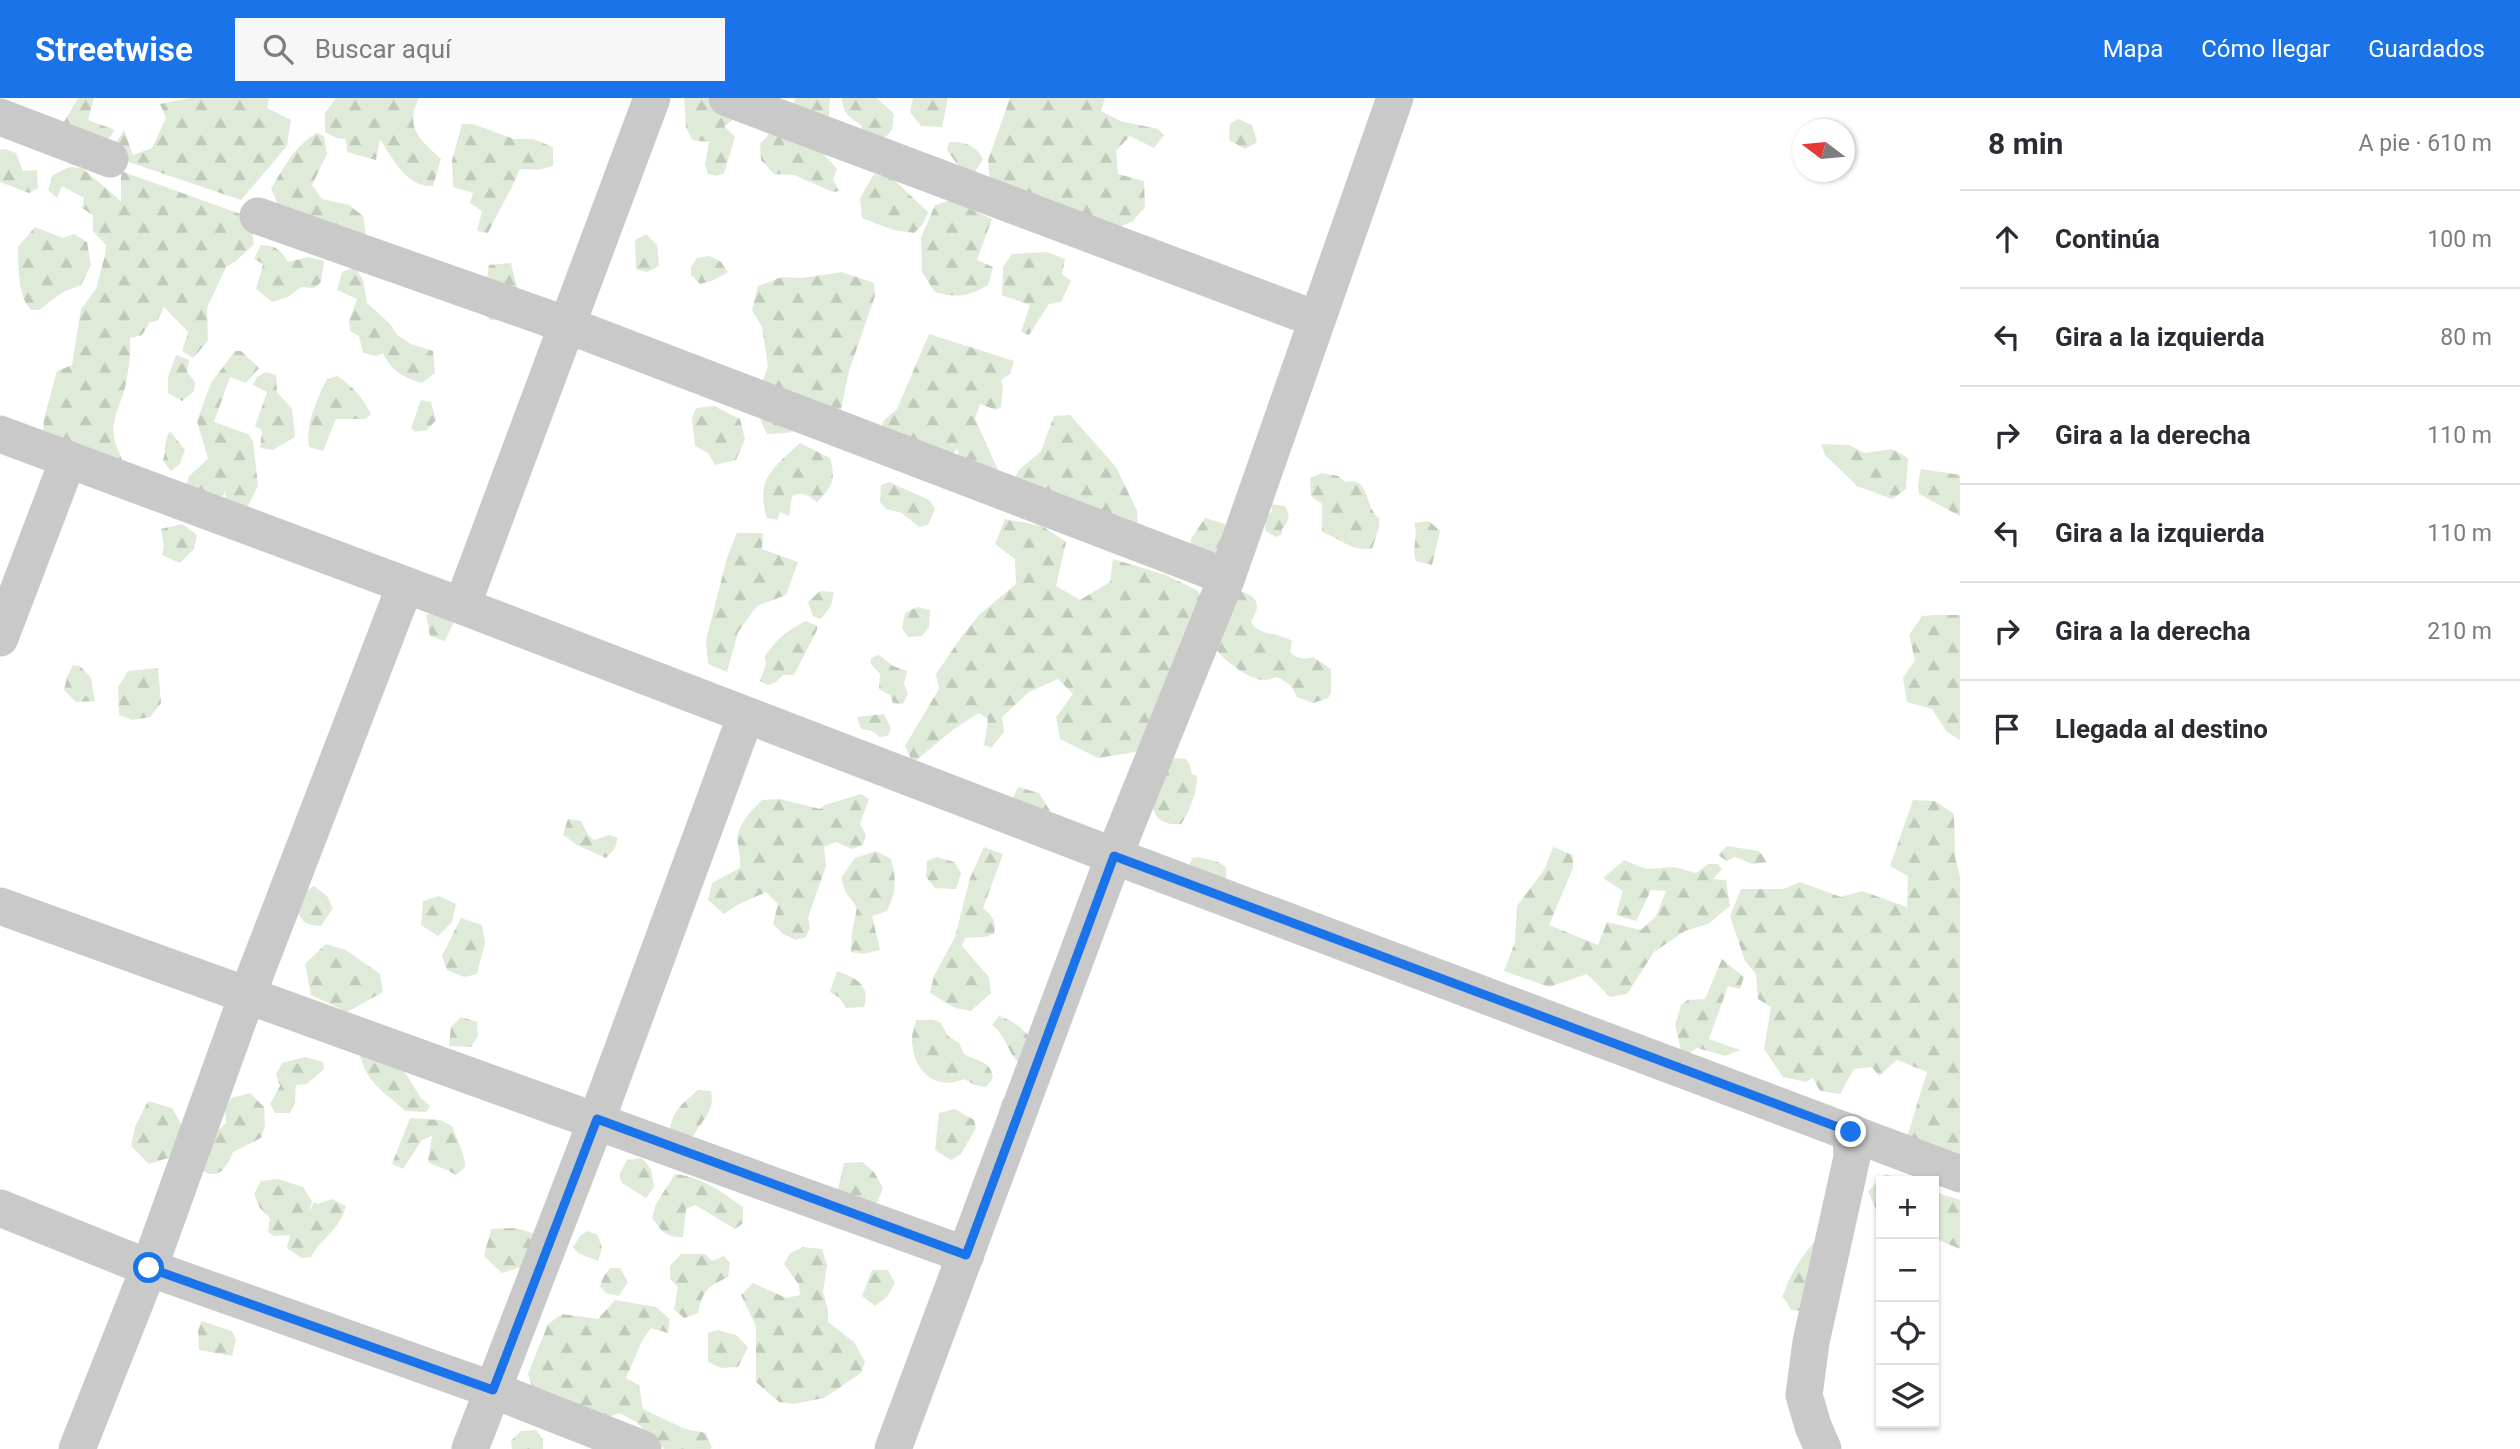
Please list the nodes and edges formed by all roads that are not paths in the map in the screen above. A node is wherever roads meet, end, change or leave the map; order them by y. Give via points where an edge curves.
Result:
1 (652, 98) edge
2 (727, 98) edge
3 (1395, 98) edge
4 (0, 117) edge
5 (110, 159) dead end
6 (258, 216) dead end
7 (1316, 319) junction
8 (567, 325) junction
9 (0, 434) edge
10 (68, 460) junction
11 (1227, 578) junction
12 (405, 586) junction
13 (462, 606) junction
14 (0, 638) edge
15 (746, 715) junction
16 (1114, 856) junction
17 (0, 906) edge
18 (247, 996) junction
19 (597, 1119) junction
20 (1851, 1132) junction
21 (1960, 1174) edge
22 (0, 1208) edge
23 (966, 1255) junction
24 (149, 1268) junction
25 (493, 1390) junction
26 (77, 1449) edge
27 (470, 1449) edge
28 (643, 1449) edge
29 (893, 1449) edge
30 (1823, 1449) edge

1 - 8 street
2 - 7 street
3 - 7 street
4 - 5 street
6 - 8 street
7 - 11 street
8 - 11 street
8 - 13 street
9 - 10 street
10 - 12 street
10 - 14 street
11 - 16 street
12 - 13 street
12 - 18 street
13 - 15 street
15 - 16 street
15 - 19 street
16 - 20 street
16 - 23 street
17 - 18 street
18 - 19 street
18 - 24 street
19 - 23 street
19 - 25 street
20 - 21 street
20 - 30 street via 1852,1157 1811,1342 1804,1395
22 - 24 street
23 - 29 street
24 - 25 street
24 - 26 street
25 - 27 street
25 - 28 street

